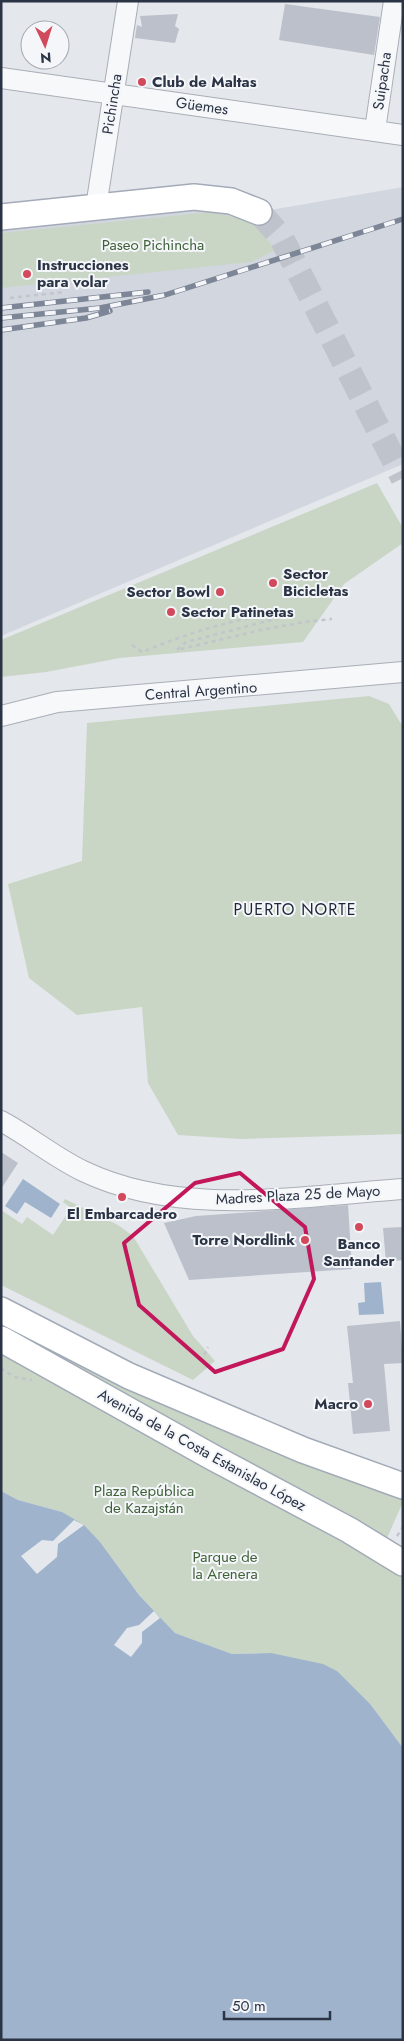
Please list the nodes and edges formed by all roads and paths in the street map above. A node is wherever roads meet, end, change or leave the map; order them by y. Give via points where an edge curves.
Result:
1 (128, 1) edge
2 (394, 1) edge
3 (1, 78) edge
4 (113, 94) junction
5 (375, 130) junction
6 (403, 135) edge
7 (96, 206) junction
8 (259, 212) tunnel mouth
9 (1, 217) edge
10 (64, 292) dead end
11 (10, 298) dead end
12 (332, 619) dead end
13 (132, 645) dead end
14 (403, 672) edge
15 (1, 716) edge
16 (1, 1121) edge
17 (403, 1189) edge
18 (1, 1310) edge
19 (1, 1339) edge
20 (208, 1347) dead end
21 (204, 1355) dead end
22 (403, 1486) edge
23 (403, 1527) edge
24 (398, 1553) edge

1 - 4 street, Pichincha
2 - 5 street, Suipacha
3 - 4 street, Güemes
4 - 5 street, Güemes
4 - 7 street, Pichincha
5 - 6 street, Güemes
7 - 8 main road via 194,197 231,201
7 - 9 main road
10 - 11 path
12 - 13 path via 261,630 177,650 186,642 283,617 284,613 258,616 188,633 142,652
14 - 15 street, Central Argentino via 57,702
16 - 17 street, Madres Plaza 25 de Mayo via 83,1171 166,1195 230,1200
18 - 22 main road, Avenida de la Costa Estanislao López via 129,1376 303,1450
19 - 24 main road, Avenida de la Costa Estanislao López via 195,1447
20 - 21 path
23 - 24 path

